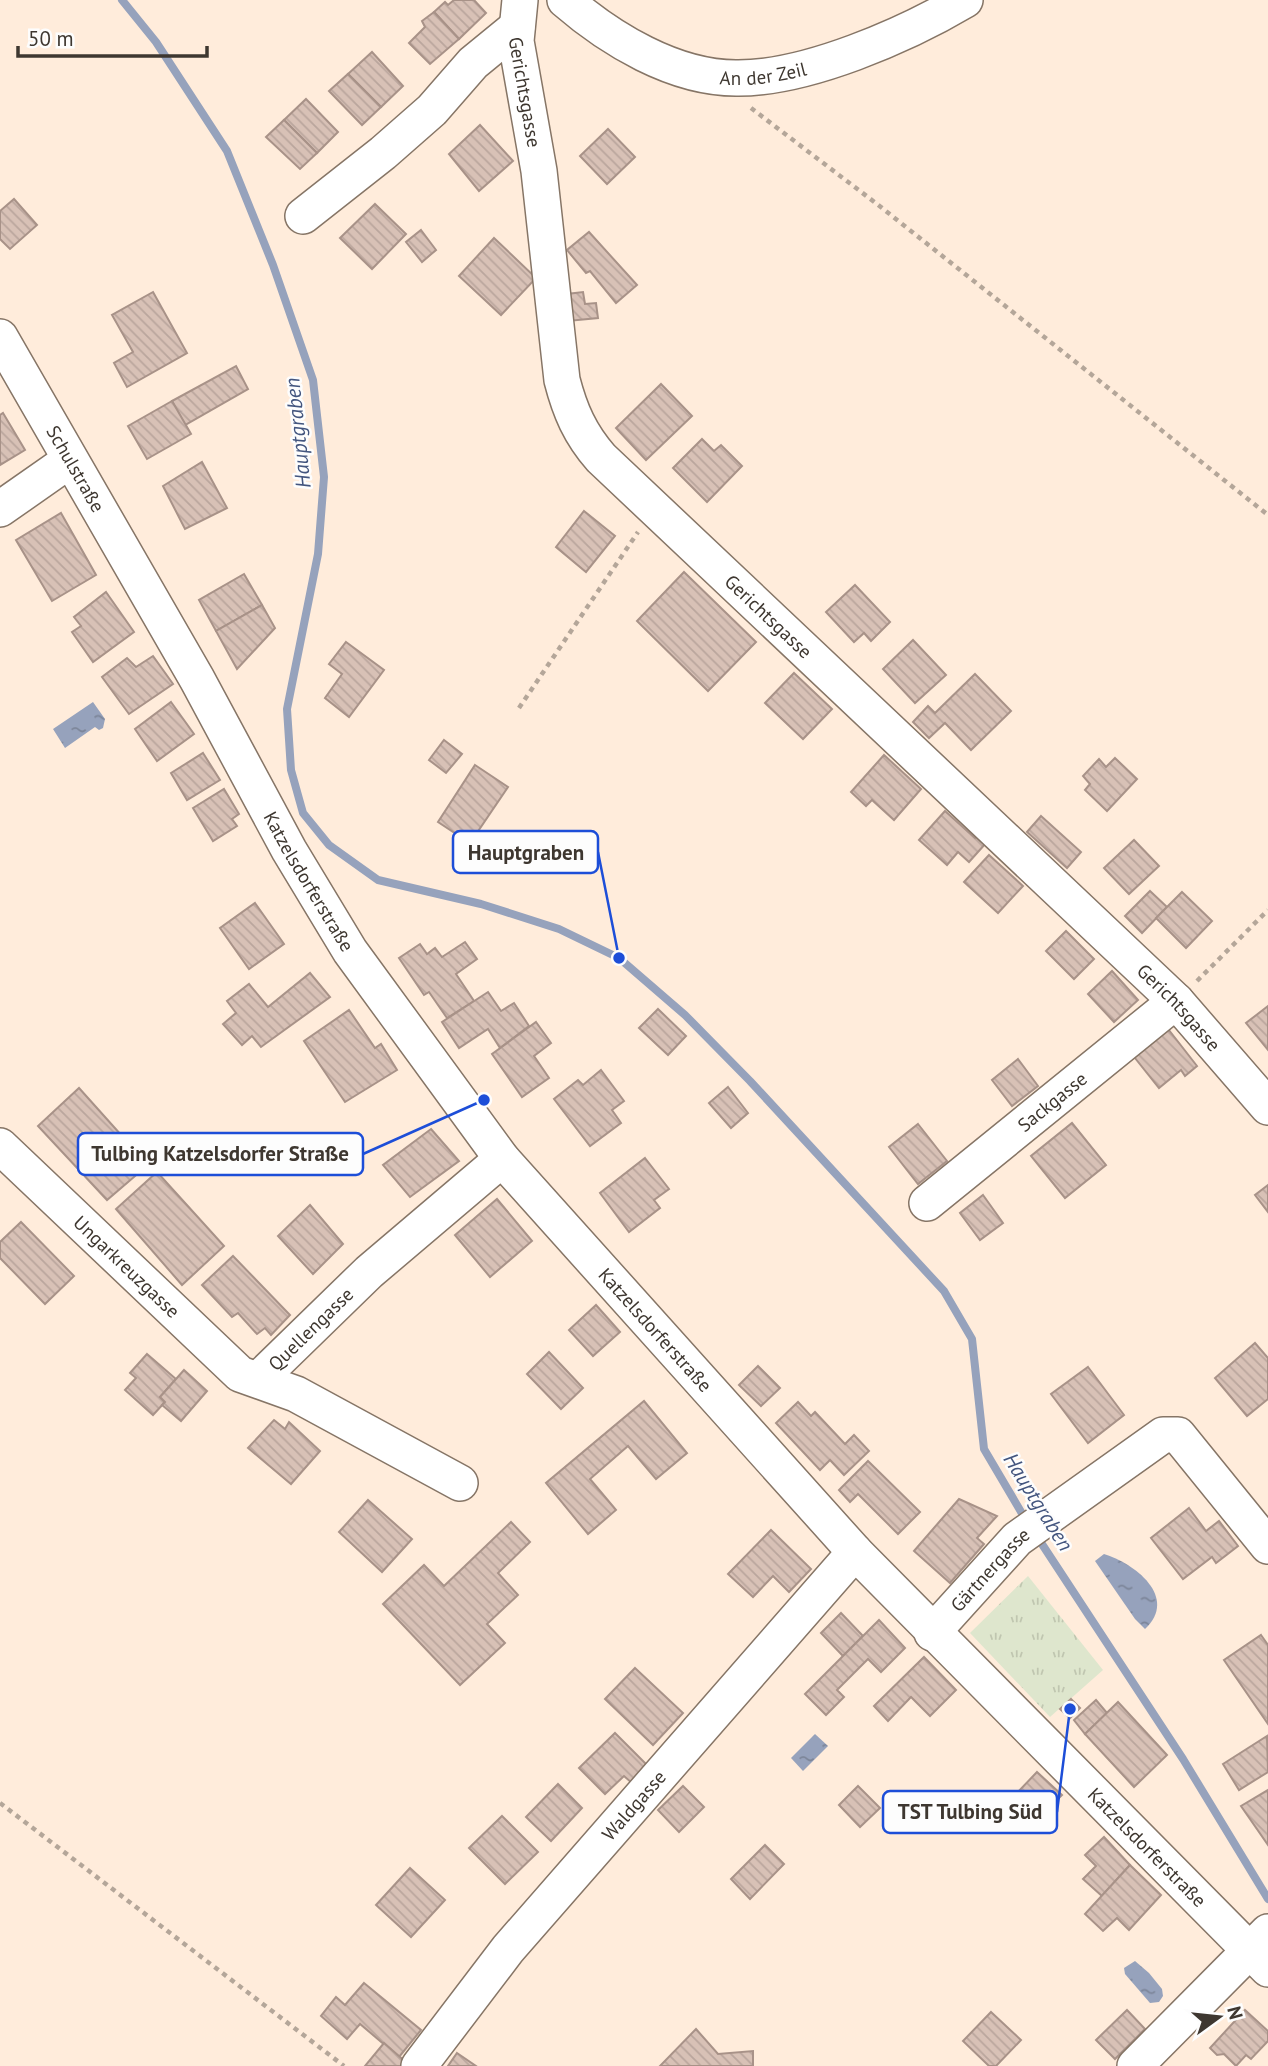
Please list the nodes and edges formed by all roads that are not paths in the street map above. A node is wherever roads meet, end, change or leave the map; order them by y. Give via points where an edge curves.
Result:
1 (565, 0) edge
2 (965, 0) edge
3 (518, 14) edge
4 (303, 216) dead end
5 (0, 337) edge
6 (69, 460) junction
7 (0, 509) edge
8 (152, 603) joint
9 (1176, 1001) junction
10 (1268, 1107) edge
11 (0, 1146) edge
12 (502, 1158) junction
13 (927, 1203) dead end
14 (259, 1379) junction
15 (460, 1483) dead end
16 (1268, 1546) edge
17 (855, 1552) junction
18 (932, 1633) junction
19 (1262, 1950) edge
20 (419, 2066) edge
21 (1135, 2066) edge

1 - 2 street, An der Zeil via 644,53 721,77 774,74 839,57 886,40
3 - 4 street via 432,110
3 - 9 street, Gerichtsgasse via 562,380 583,437
5 - 6 street, Schulstraße
6 - 7 street
6 - 8 street, Schulstraße
8 - 12 street, Katzelsdorferstraße via 350,951
9 - 10 street, Gerichtsgasse
9 - 13 street, Sackgasse
11 - 14 street, Ungarkreuzgasse via 240,1374
12 - 14 street, Quellengasse via 369,1272
12 - 17 street, Katzelsdorferstraße
14 - 15 street, Quellengasse via 296,1394
16 - 18 street, Gärtnergasse via 1178,1435 1163,1435 1017,1539
17 - 18 street, Katzelsdorferstraße
17 - 20 street, Waldgasse via 508,1950
18 - 19 street, Katzelsdorferstraße
19 - 21 street

